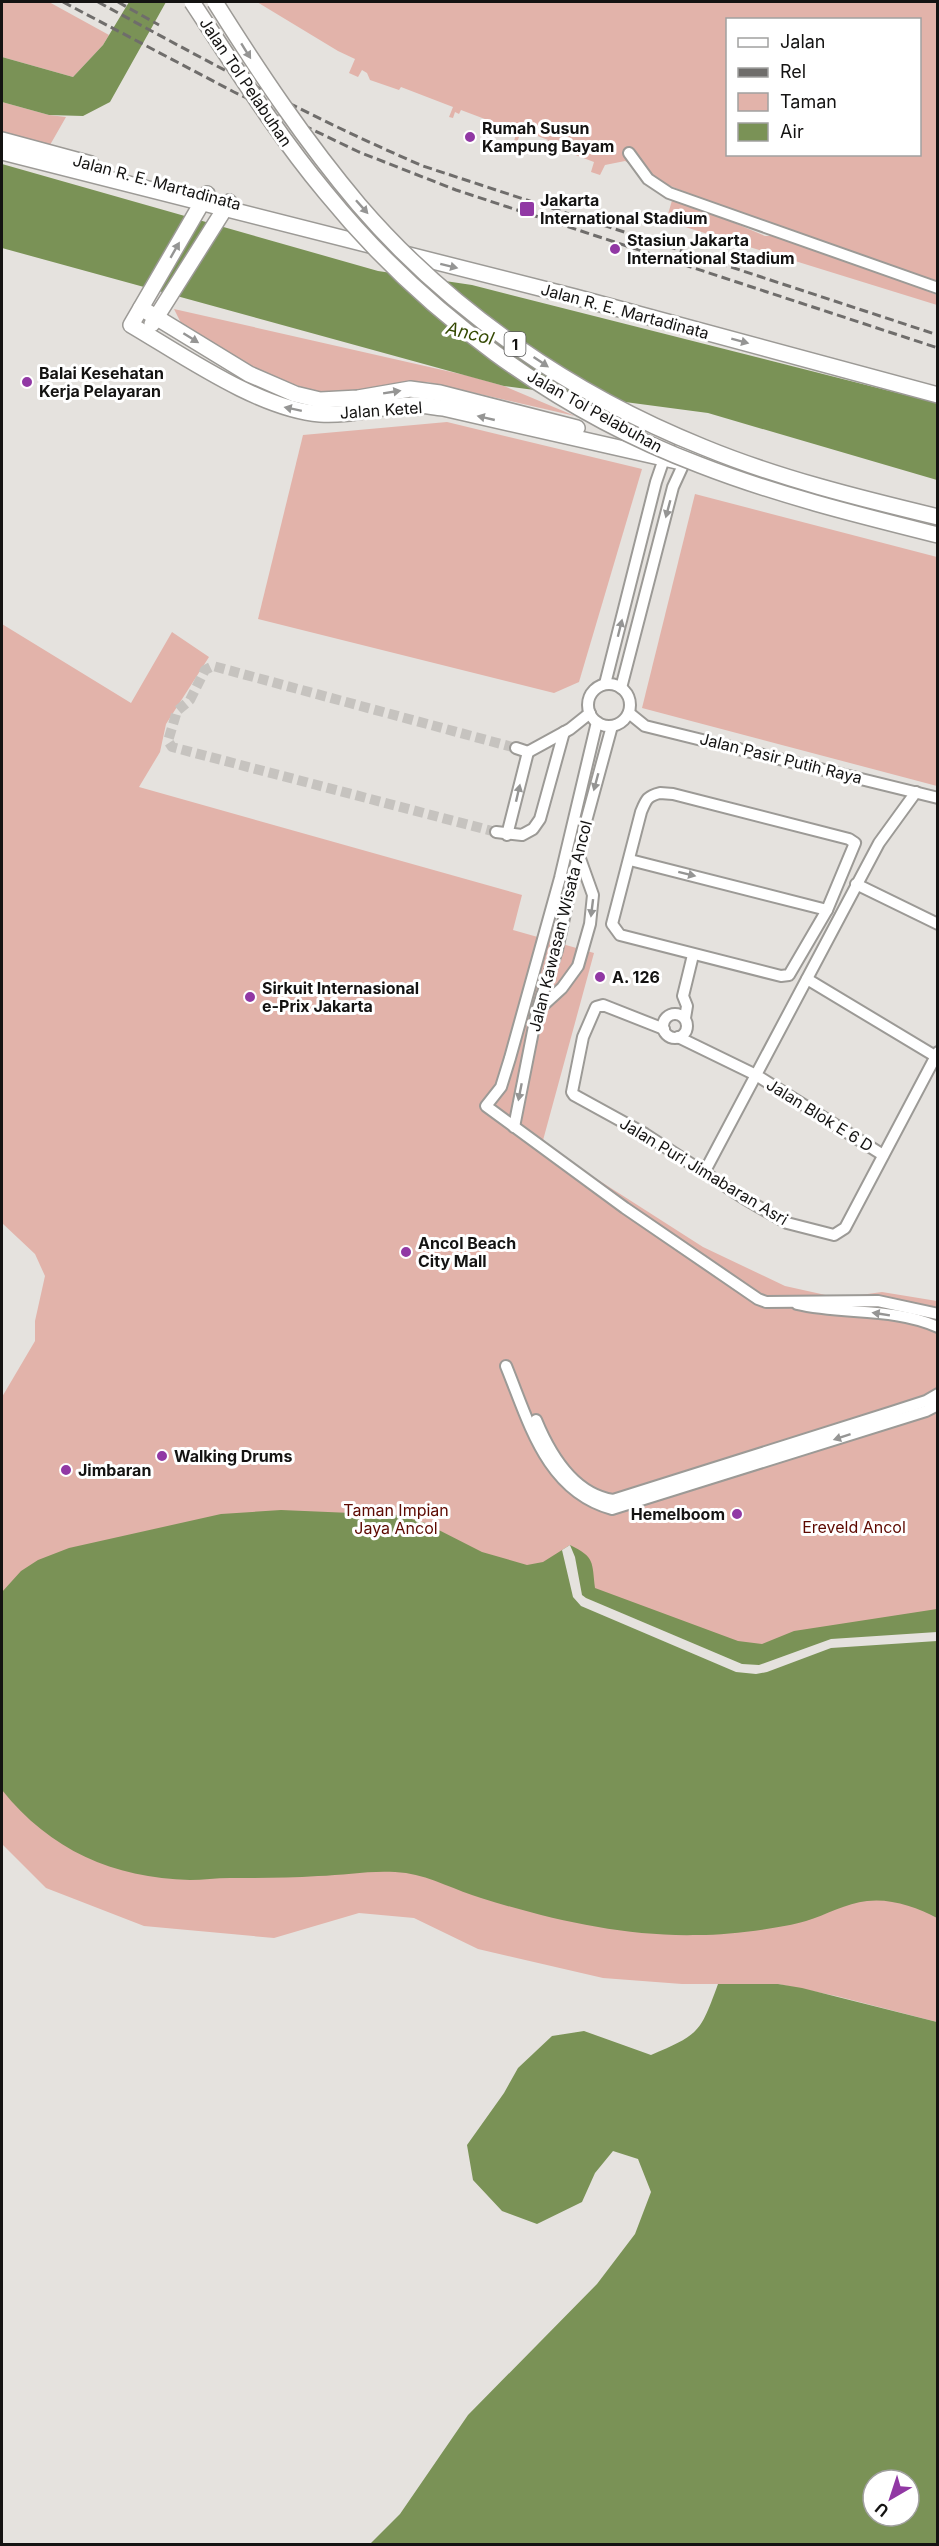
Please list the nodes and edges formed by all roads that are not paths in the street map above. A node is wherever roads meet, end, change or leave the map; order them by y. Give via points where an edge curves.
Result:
1 (192, 2) edge
2 (215, 2) edge
3 (2, 140) edge
4 (2, 152) edge
5 (629, 153) dead end
6 (202, 203) junction
7 (225, 209) junction
8 (938, 288) edge
9 (141, 308) junction
10 (157, 317) junction
11 (147, 334) junction
12 (270, 383) junction
13 (938, 394) edge
14 (264, 399) junction
15 (666, 453) junction
16 (684, 458) junction
17 (938, 513) edge
18 (938, 517) edge
19 (938, 533) edge
20 (605, 684) junction
21 (621, 688) junction
22 (590, 713) junction
23 (628, 713) junction
24 (597, 722) junction
25 (612, 726) junction
26 (564, 732) junction
27 (516, 748) tunnel mouth
28 (528, 752) junction
29 (916, 792) junction
30 (938, 798) edge
31 (496, 832) tunnel mouth
32 (507, 835) junction
33 (578, 852) junction
34 (630, 860) junction
35 (856, 884) junction
36 (827, 910) junction
37 (938, 924) edge
38 (693, 955) junction
39 (807, 979) junction
40 (683, 996) junction
41 (537, 1011) junction
42 (673, 1014) junction
43 (685, 1018) junction
44 (664, 1029) junction
45 (678, 1037) junction
46 (936, 1054) edge
47 (510, 1058) junction
48 (526, 1064) junction
49 (756, 1075) junction
50 (513, 1127) junction
51 (883, 1155) junction
52 (705, 1171) junction
53 (782, 1301) junction
54 (938, 1314) edge
55 (938, 1327) edge
56 (938, 1394) edge
57 (938, 1405) edge

1 - 19 highway, Jalan Tol Pelabuhan / 1, bridge via 326,194 377,251 442,311 498,355 562,397 635,437 698,465 769,490
2 -> 18 highway, Jalan Tol Pelabuhan / 1, bridge via 304,137 360,206 443,288 501,335 594,395 703,447 798,480
3 - 6 highway, Jalan R. E. Martadinata
4 - 6 highway, Jalan R. E. Martadinata
5 - 8 street via 648,178 669,193
6 - 7 highway, Jalan R. E. Martadinata
9 -> 6 highway
7 - 10 highway
7 -> 13 highway, Jalan R. E. Martadinata
9 - 10 highway, Jalan Ketel
9 - 11 highway via 131,325
10 - 11 highway
10 -> 12 highway, Jalan Ketel
11 - 14 highway, Jalan Ketel
12 - 14 highway
12 -> 15 highway, Jalan Ketel via 320,400 410,389 440,393
15 -> 14 highway, Jalan Ketel via 442,408 411,405 362,413 320,414 286,408
15 - 16 highway
20 -> 15 street
16 - 17 highway
16 - 19 highway
16 -> 21 street
20 - 21 street
20 - 22 street via 590,697
21 - 23 street via 629,699
22 - 24 street
22 - 26 street
23 - 25 street via 622,722
23 - 29 street, Jalan Pasir Putih Raya via 645,726
24 - 25 street
24 - 47 street, Jalan Kawasan Wisata Ancol via 560,878
25 -> 33 street, Jalan Kawasan Wisata Ancol
26 - 28 street
26 - 32 street via 537,825 522,835
27 - 28 street
32 -> 28 street
29 - 30 street, Jalan Pasir Putih Raya
29 - 35 street via 879,843
31 - 32 street
33 - 41 street, Jalan Kawasan Wisata Ancol via 557,950
33 -> 41 street via 593,895 590,924 571,978
34 -> 36 street
34 - 36 street via 646,799 660,793 673,794 849,839 855,846
34 - 38 street via 612,924 615,929 620,935
35 - 37 street
35 - 39 street
36 - 38 street via 786,977
38 - 40 street
39 - 46 street
39 - 49 street
40 - 42 street
40 - 43 street via 687,1006
41 - 48 street, Jalan Kawasan Wisata Ancol
42 - 43 street
42 - 44 street via 666,1018
43 - 45 street via 686,1032
44 - 45 street via 669,1036
44 - 52 street, Jalan Puri Jimabaran Asri via 603,1005 594,1009 583,1037 572,1092
45 - 49 street, Jalan Blok E 6 D
46 - 51 street, Jalan Puri Jimabaran Asri
47 - 48 street
47 - 50 street, Jalan Kawasan Wisata Ancol via 501,1087 486,1106
48 -> 50 street, Jalan Kawasan Wisata Ancol
49 - 51 street, Jalan Blok E 6 D
49 - 52 street
50 - 53 street via 758,1299
51 - 52 street, Jalan Puri Jimabaran Asri via 845,1228 834,1235 787,1223
53 - 54 street via 878,1301
55 -> 53 street via 880,1313 812,1308
57 -> 56 street via 612,1509 578,1494 550,1464 536,1440 509,1364 557,1460 583,1488 613,1500

